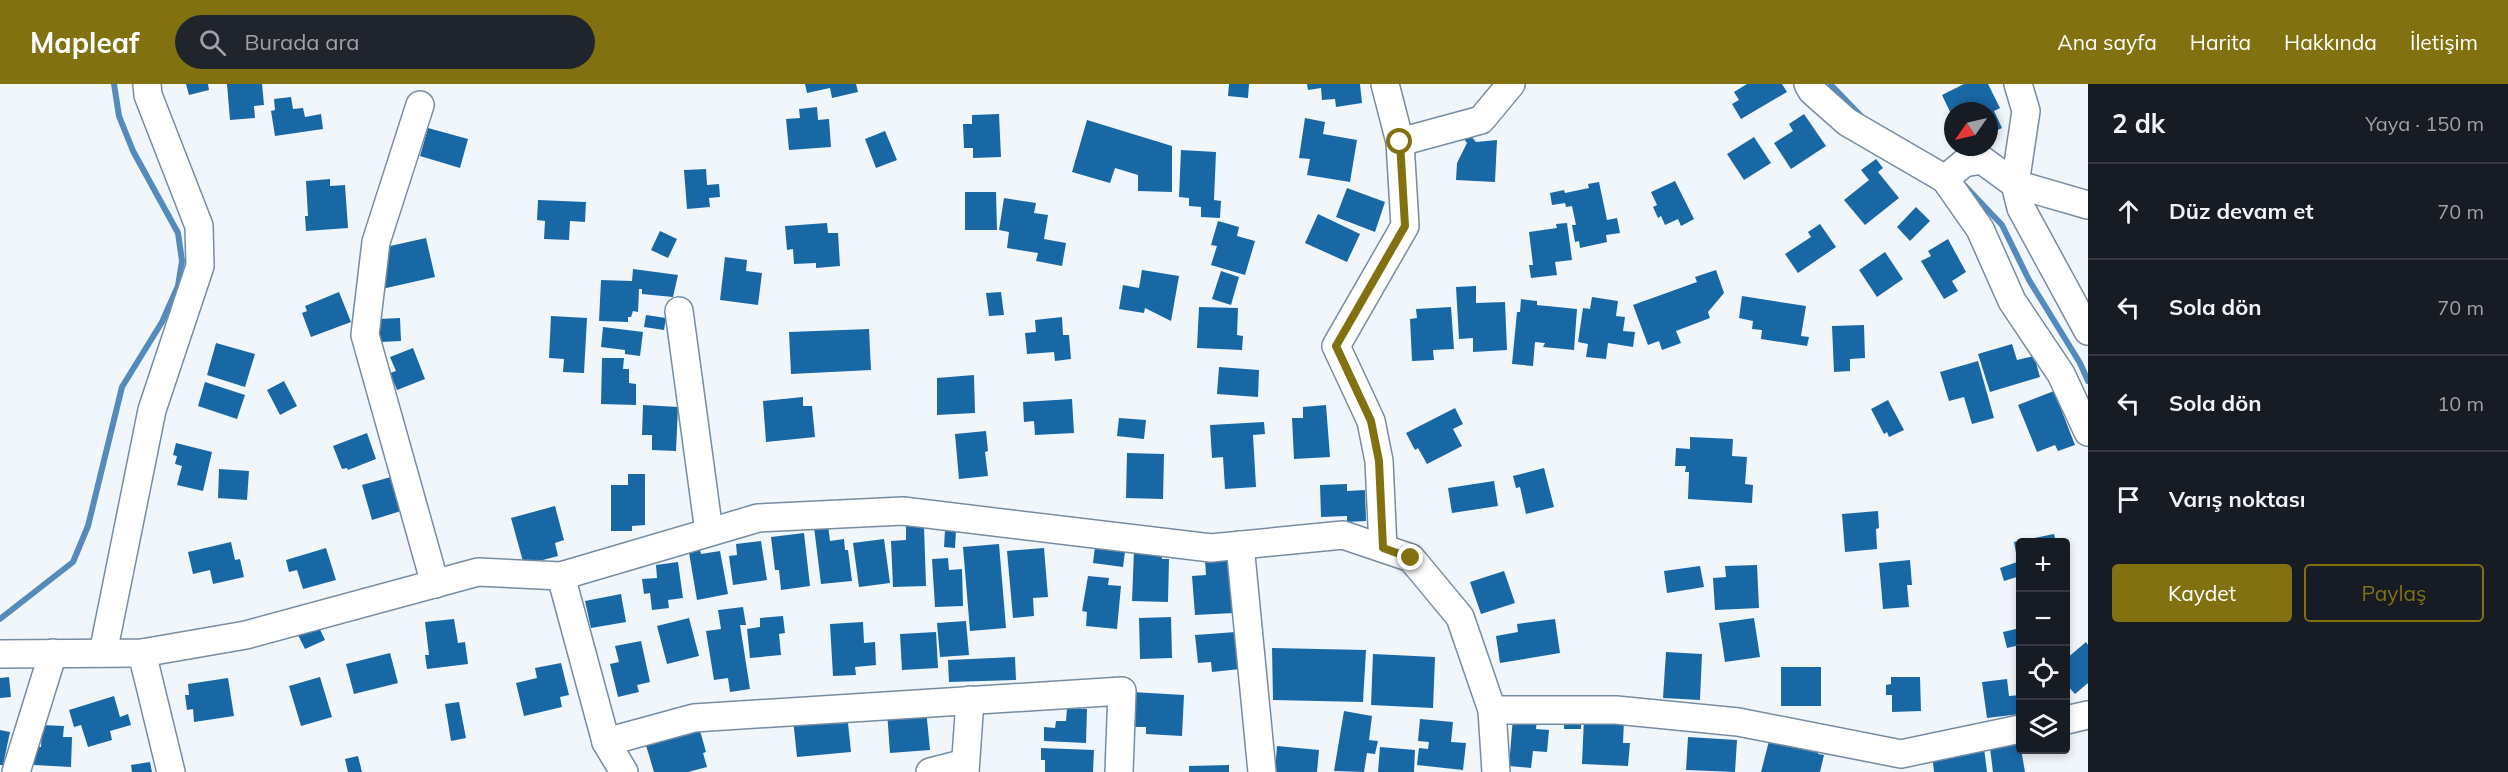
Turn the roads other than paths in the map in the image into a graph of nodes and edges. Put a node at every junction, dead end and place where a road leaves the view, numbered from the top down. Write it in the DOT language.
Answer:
graph roads {
  1 [pos="147,84"];
  2 [pos="1385,84"];
  3 [pos="1511,84"];
  4 [pos="1808,84"];
  5 [pos="2018,84"];
  6 [pos="420,105"];
  7 [pos="1400,142"];
  8 [pos="1950,175"];
  9 [pos="2015,184"];
  10 [pos="2088,205"];
  11 [pos="679,311"];
  12 [pos="2088,331"];
  13 [pos="2088,432"];
  14 [pos="709,532"];
  15 [pos="1240,545"];
  16 [pos="1383,548"];
  17 [pos="561,576"];
  18 [pos="435,584"];
  19 [pos="103,653"];
  20 [pos="142,653"];
  21 [pos="0,654"];
  22 [pos="53,654"];
  23 [pos="969,700"];
  24 [pos="1492,710"];
  25 [pos="2088,715"];
  26 [pos="2070,719"];
  27 [pos="2016,730"];
  28 [pos="606,742"];
  29 [pos="965,768"];
  30 [pos="16,772"];
  31 [pos="171,772"];
  32 [pos="624,772"];
  33 [pos="930,772"];
  34 [pos="1119,772"];
  35 [pos="1262,772"];
  36 [pos="1497,772"];
  1 -- 19 [label="street"];
  2 -- 7 [label="street"];
  3 -- 7 [label="street"];
  4 -- 8 [label="street"];
  5 -- 9 [label="street"];
  6 -- 18 [label="street"];
  7 -- 16 [label="street"];
  8 -- 9 [label="street"];
  8 -- 13 [label="street"];
  9 -- 10 [label="street"];
  9 -- 12 [label="street"];
  11 -- 14 [label="street"];
  14 -- 15 [label="street"];
  14 -- 17 [label="street"];
  15 -- 16 [label="street"];
  15 -- 35 [label="street"];
  16 -- 24 [label="street"];
  17 -- 18 [label="street"];
  17 -- 28 [label="street"];
  18 -- 20 [label="street"];
  19 -- 20 [label="street"];
  19 -- 22 [label="street"];
  20 -- 31 [label="street"];
  21 -- 22 [label="street"];
  22 -- 30 [label="street"];
  23 -- 28 [label="street"];
  23 -- 29 [label="street"];
  23 -- 34 [label="street"];
  24 -- 27 [label="street"];
  24 -- 36 [label="street"];
  25 -- 26 [label="street"];
  28 -- 32 [label="street"];
  29 -- 33 [label="street"];
}
